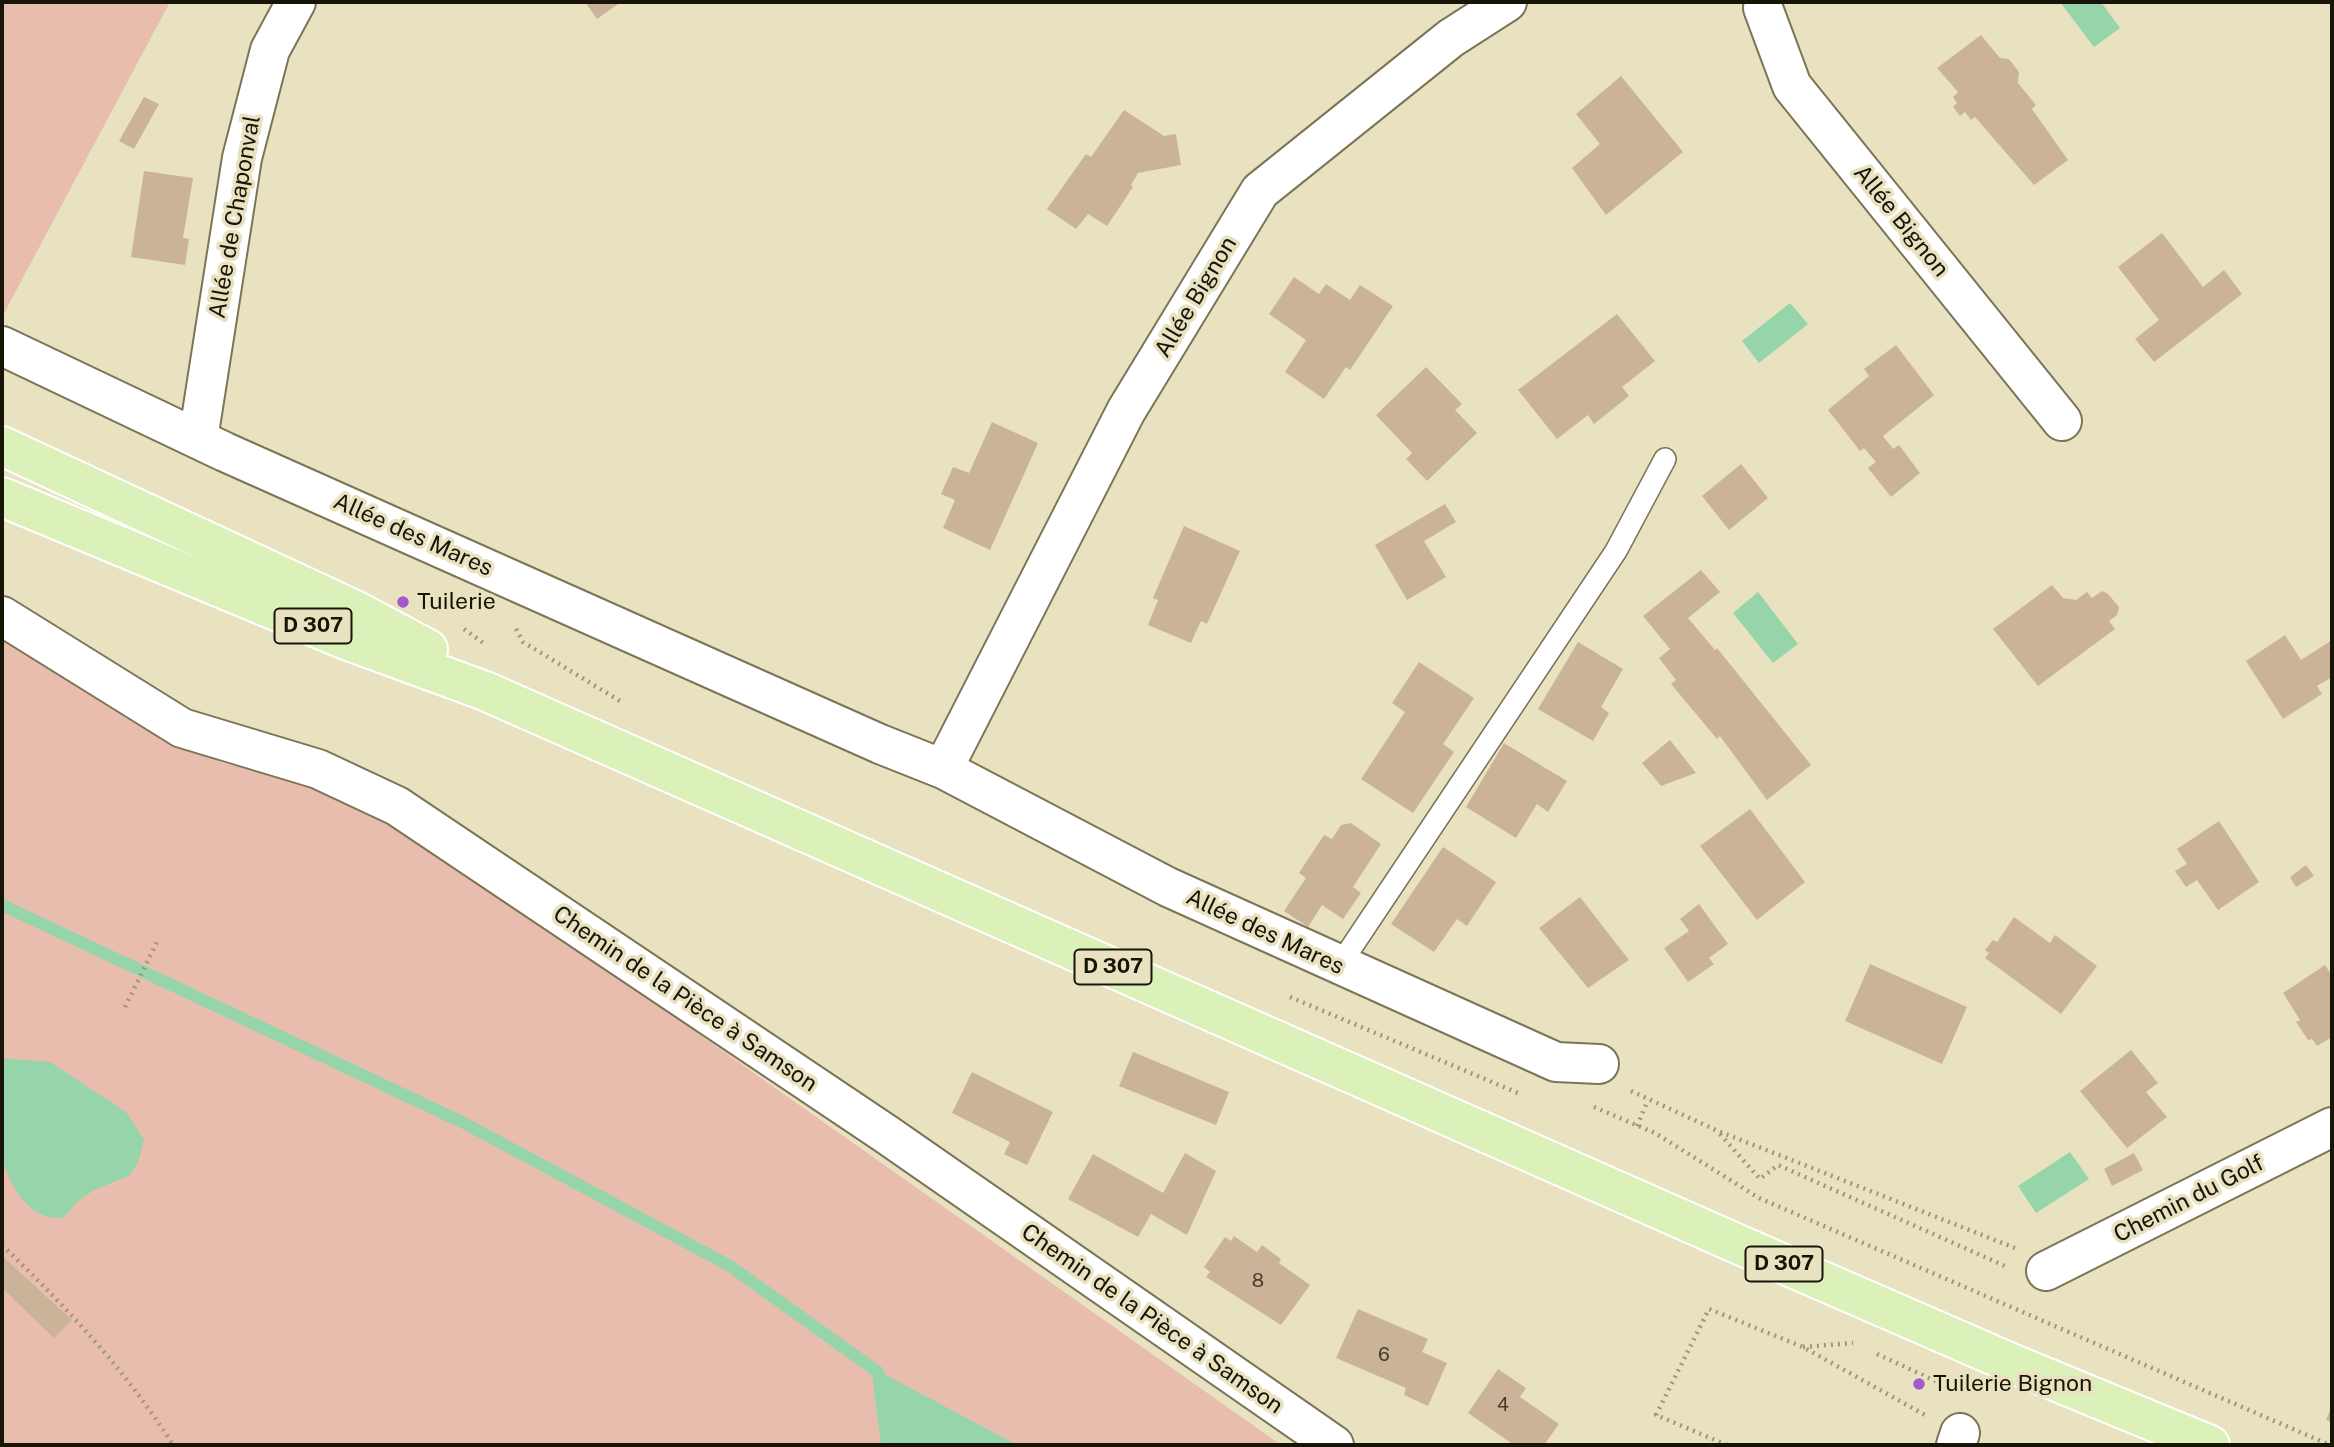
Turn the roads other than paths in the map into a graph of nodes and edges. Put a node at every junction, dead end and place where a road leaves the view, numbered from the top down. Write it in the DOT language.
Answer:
graph roads {
  1 [pos="296,2"];
  2 [pos="1507,2"];
  3 [pos="1755,4"];
  4 [pos="2,346"];
  5 [pos="2062,421"];
  6 [pos="198,439"];
  7 [pos="2,446"];
  8 [pos="1665,459"];
  9 [pos="2,498"];
  10 [pos="2,616"];
  11 [pos="625,752"];
  12 [pos="943,769"];
  13 [pos="1339,966"];
  14 [pos="1599,1064"];
  15 [pos="2332,1127"];
  16 [pos="2046,1271"];
  17 [pos="2127,1412"];
  18 [pos="1334,1445"];
  19 [pos="2199,1445"];
  20 [pos="2210,1445"];
  1 -- 6 [label="street, Allée de Chaponval"];
  2 -- 12 [label="street, Allée Bignon"];
  3 -- 5 [label="street, Allée Bignon"];
  4 -- 6 [label="street, Allée des Mares"];
  6 -- 12 [label="street, Allée des Mares"];
  7 -- 11 [label="main road, D 307"];
  8 -- 13 [label="lane"];
  9 -- 11 [label="main road, D 307"];
  10 -- 18 [label="street, Chemin de la Pièce à Samson"];
  11 -- 17 [label="main road, D 307"];
  12 -- 13 [label="street, Allée des Mares"];
  13 -- 14 [label="street, Allée des Mares"];
  15 -- 16 [label="street, Chemin du Golf"];
  17 -- 19 [label="main road, D 307"];
  17 -- 20 [label="main road, D 307"];
}
